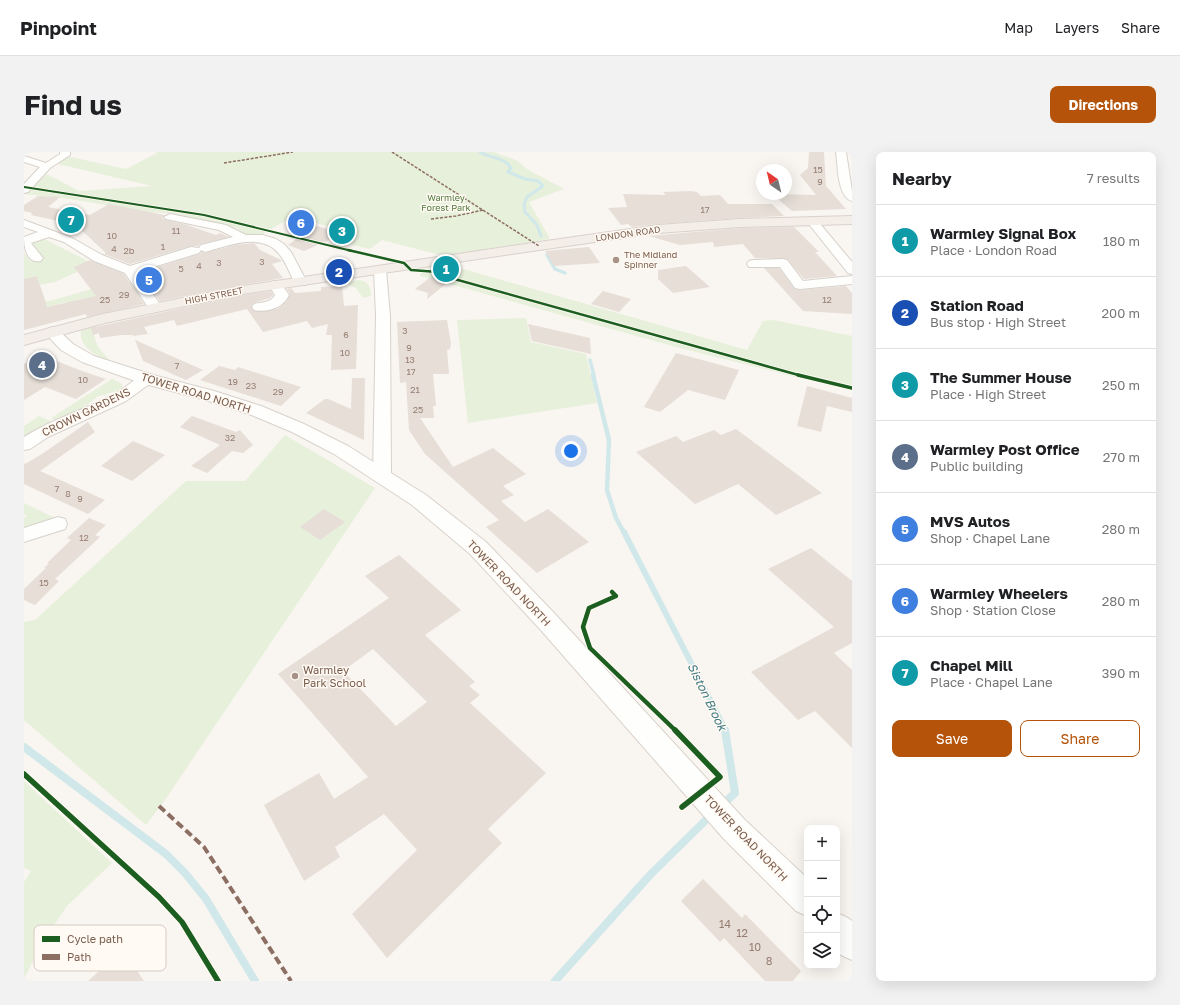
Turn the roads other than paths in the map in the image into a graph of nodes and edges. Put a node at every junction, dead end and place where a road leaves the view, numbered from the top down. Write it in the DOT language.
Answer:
graph roads {
  1 [pos="842,152"];
  2 [pos="65,154"];
  3 [pos="24,159"];
  4 [pos="49,165"];
  5 [pos="24,190"];
  6 [pos="852,198"];
  7 [pos="170,217"];
  8 [pos="852,220"];
  9 [pos="812,221"];
  10 [pos="24,223"];
  11 [pos="48,233"];
  12 [pos="242,238"];
  13 [pos="24,242"];
  14 [pos="37,258"];
  15 [pos="753,264"];
  16 [pos="407,266"];
  17 [pos="129,270"];
  18 [pos="380,270"];
  19 [pos="852,270"];
  20 [pos="852,280"];
  21 [pos="301,282"];
  22 [pos="275,285"];
  23 [pos="259,307"];
  24 [pos="155,308"];
  25 [pos="52,332"];
  26 [pos="24,340"];
  27 [pos="147,379"];
  28 [pos="24,445"];
  29 [pos="382,475"];
  30 [pos="58,524"];
  31 [pos="24,536"];
  32 [pos="804,897"];
  33 [pos="840,932"];
  34 [pos="852,944"];
  1 -- 6 [label="street"];
  2 -- 4 [label="street"];
  3 -- 4 [label="street"];
  4 -- 5 [label="street"];
  7 -- 12 [label="street"];
  8 -- 9 [label="main road, LONDON ROAD"];
  9 -- 16 [label="main road, LONDON ROAD"];
  9 -- 19 [label="street"];
  10 -- 11 [label="street"];
  11 -- 13 [label="street"];
  11 -- 17 [label="street"];
  12 -- 17 [label="street"];
  12 -- 21 [label="street"];
  13 -- 14 [label="street"];
  15 -- 20 [label="street"];
  16 -- 18 [label="main road, HIGH STREET"];
  17 -- 24 [label="street"];
  18 -- 21 [label="main road, HIGH STREET"];
  18 -- 29 [label="street"];
  21 -- 22 [label="main road, HIGH STREET"];
  22 -- 23 [label="street"];
  22 -- 24 [label="main road, HIGH STREET"];
  24 -- 25 [label="main road, HIGH STREET"];
  25 -- 26 [label="main road, HIGH STREET"];
  25 -- 27 [label="street, TOWER ROAD NORTH"];
  27 -- 28 [label="street, CROWN GARDENS"];
  27 -- 29 [label="street, TOWER ROAD NORTH"];
  29 -- 32 [label="street, TOWER ROAD NORTH"];
  30 -- 31 [label="street"];
  33 -- 34 [label="street"];
}
